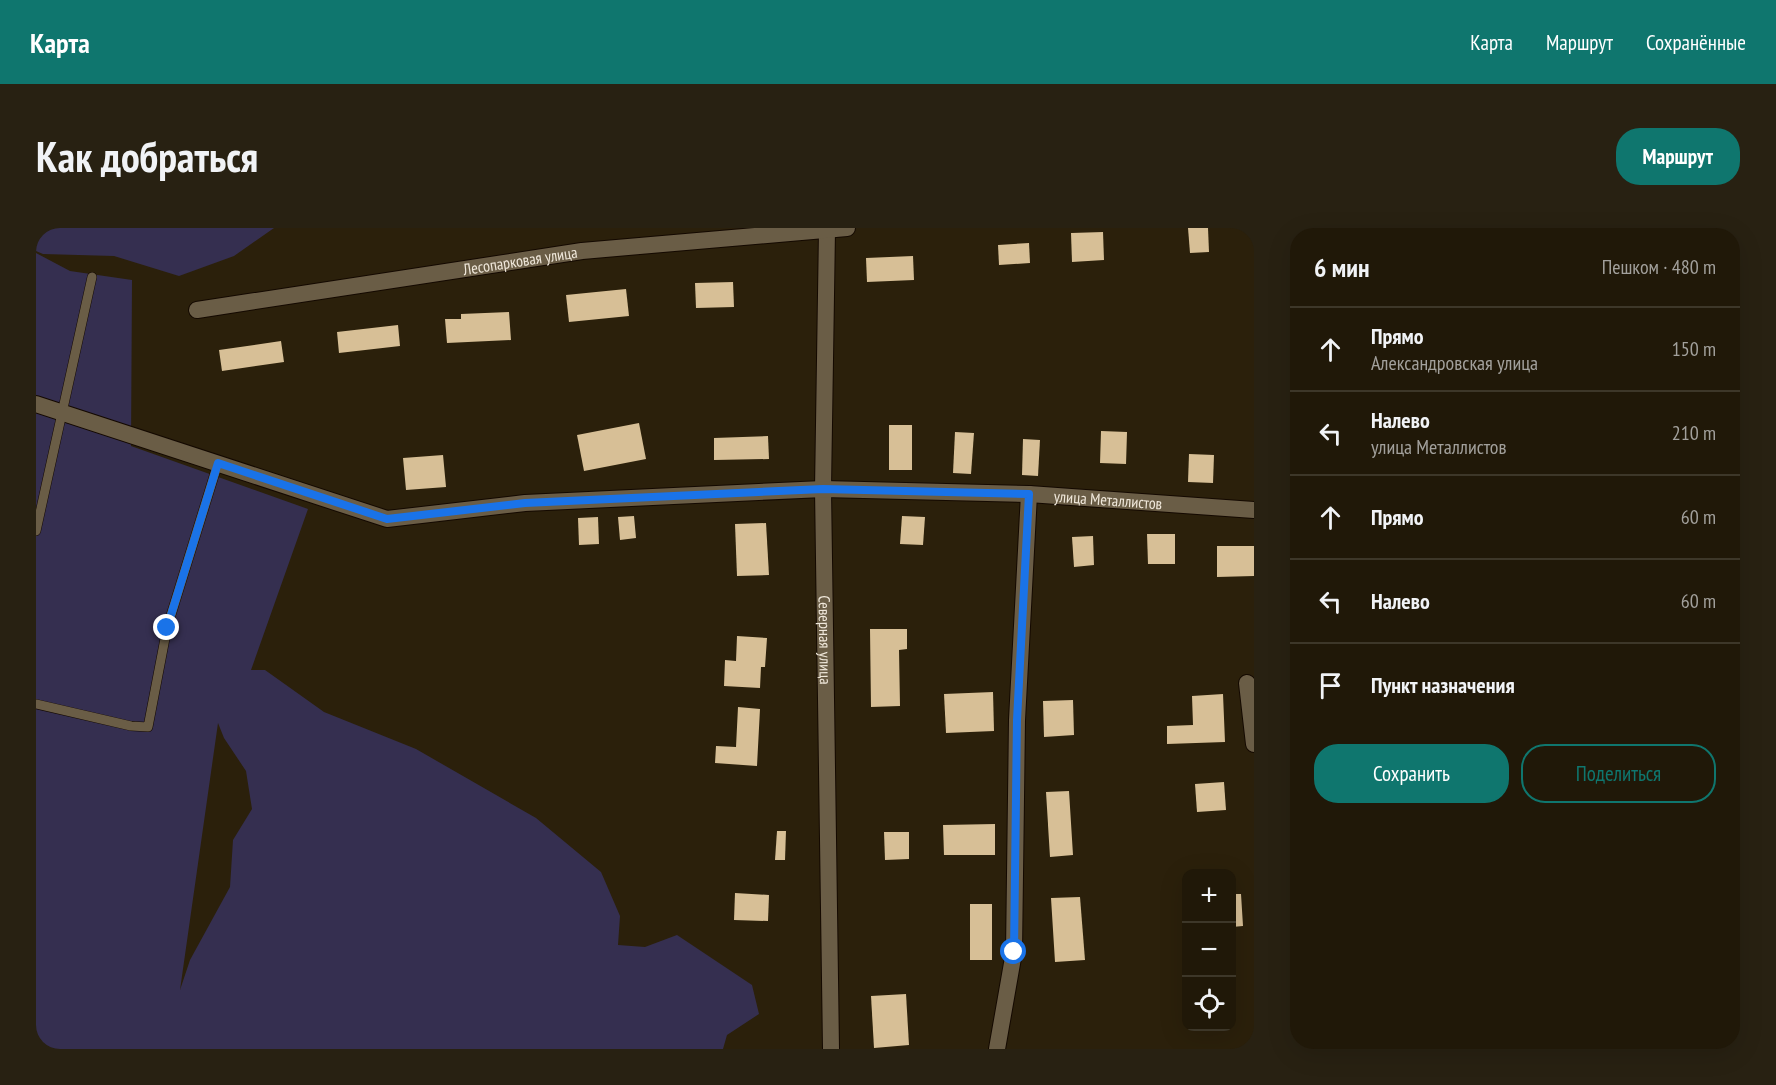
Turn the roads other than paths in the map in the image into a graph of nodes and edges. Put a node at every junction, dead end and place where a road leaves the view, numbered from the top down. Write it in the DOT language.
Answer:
graph roads {
  1 [pos="847,228"];
  2 [pos="827,230"];
  3 [pos="92,277"];
  4 [pos="196,310"];
  5 [pos="36,404"];
  6 [pos="60,412"];
  7 [pos="218,463"];
  8 [pos="823,489"];
  9 [pos="1029,494"];
  10 [pos="1254,510"];
  11 [pos="36,531"];
  12 [pos="1247,683"];
  13 [pos="36,704"];
  14 [pos="1254,744"];
  15 [pos="831,1049"];
  16 [pos="997,1049"];
  1 -- 2 [label="street, Лесопарковая улица"];
  2 -- 4 [label="street, Лесопарковая улица"];
  2 -- 8 [label="street, Северная улица"];
  3 -- 6 [label="lane"];
  5 -- 6 [label="street"];
  6 -- 7 [label="street"];
  6 -- 11 [label="lane"];
  7 -- 8 [label="street, улица Металлистов"];
  7 -- 13 [label="lane"];
  8 -- 9 [label="street, улица Металлистов"];
  8 -- 15 [label="street, Северная улица"];
  9 -- 10 [label="street, улица Металлистов"];
  9 -- 16 [label="street"];
  12 -- 14 [label="street"];
}
